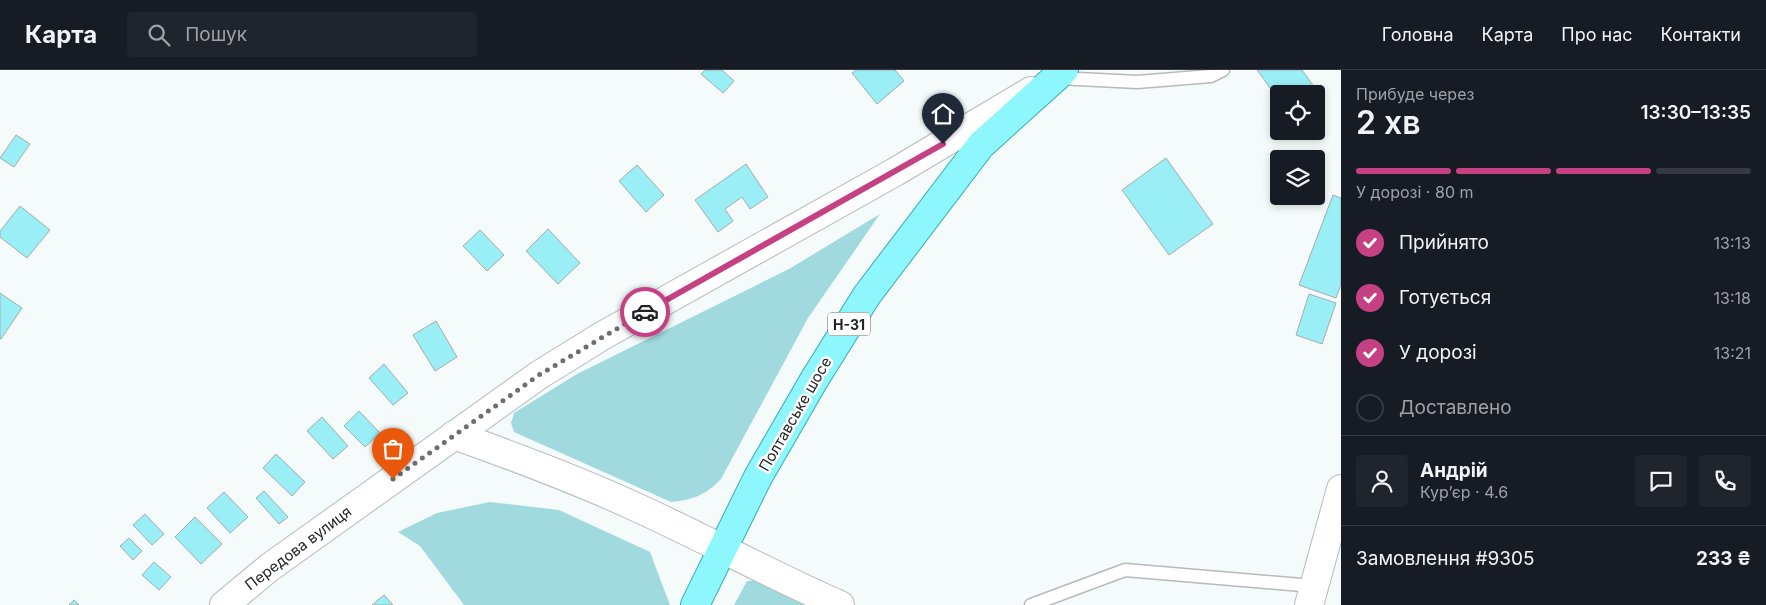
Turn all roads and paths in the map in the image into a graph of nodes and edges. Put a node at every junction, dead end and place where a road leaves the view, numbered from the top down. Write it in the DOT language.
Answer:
graph roads {
  1 [pos="1223,70"];
  2 [pos="1059,74"];
  3 [pos="454,435"];
  4 [pos="1341,489"];
  5 [pos="722,550"];
  6 [pos="1311,596"];
  7 [pos="224,605"];
  8 [pos="695,605"];
  9 [pos="840,605"];
  10 [pos="1031,605"];
  1 -- 2 [label="lane"];
  2 -- 3 [label="street, Передова вулиця"];
  2 -- 5 [label="main road, Полтавське шосе / Н-31"];
  3 -- 5 [label="street"];
  3 -- 7 [label="street, Передова вулиця"];
  4 -- 6 [label="street"];
  5 -- 8 [label="main road, Полтавське шосе / Н-31"];
  5 -- 9 [label="street"];
  6 -- 10 [label="lane"];
}
